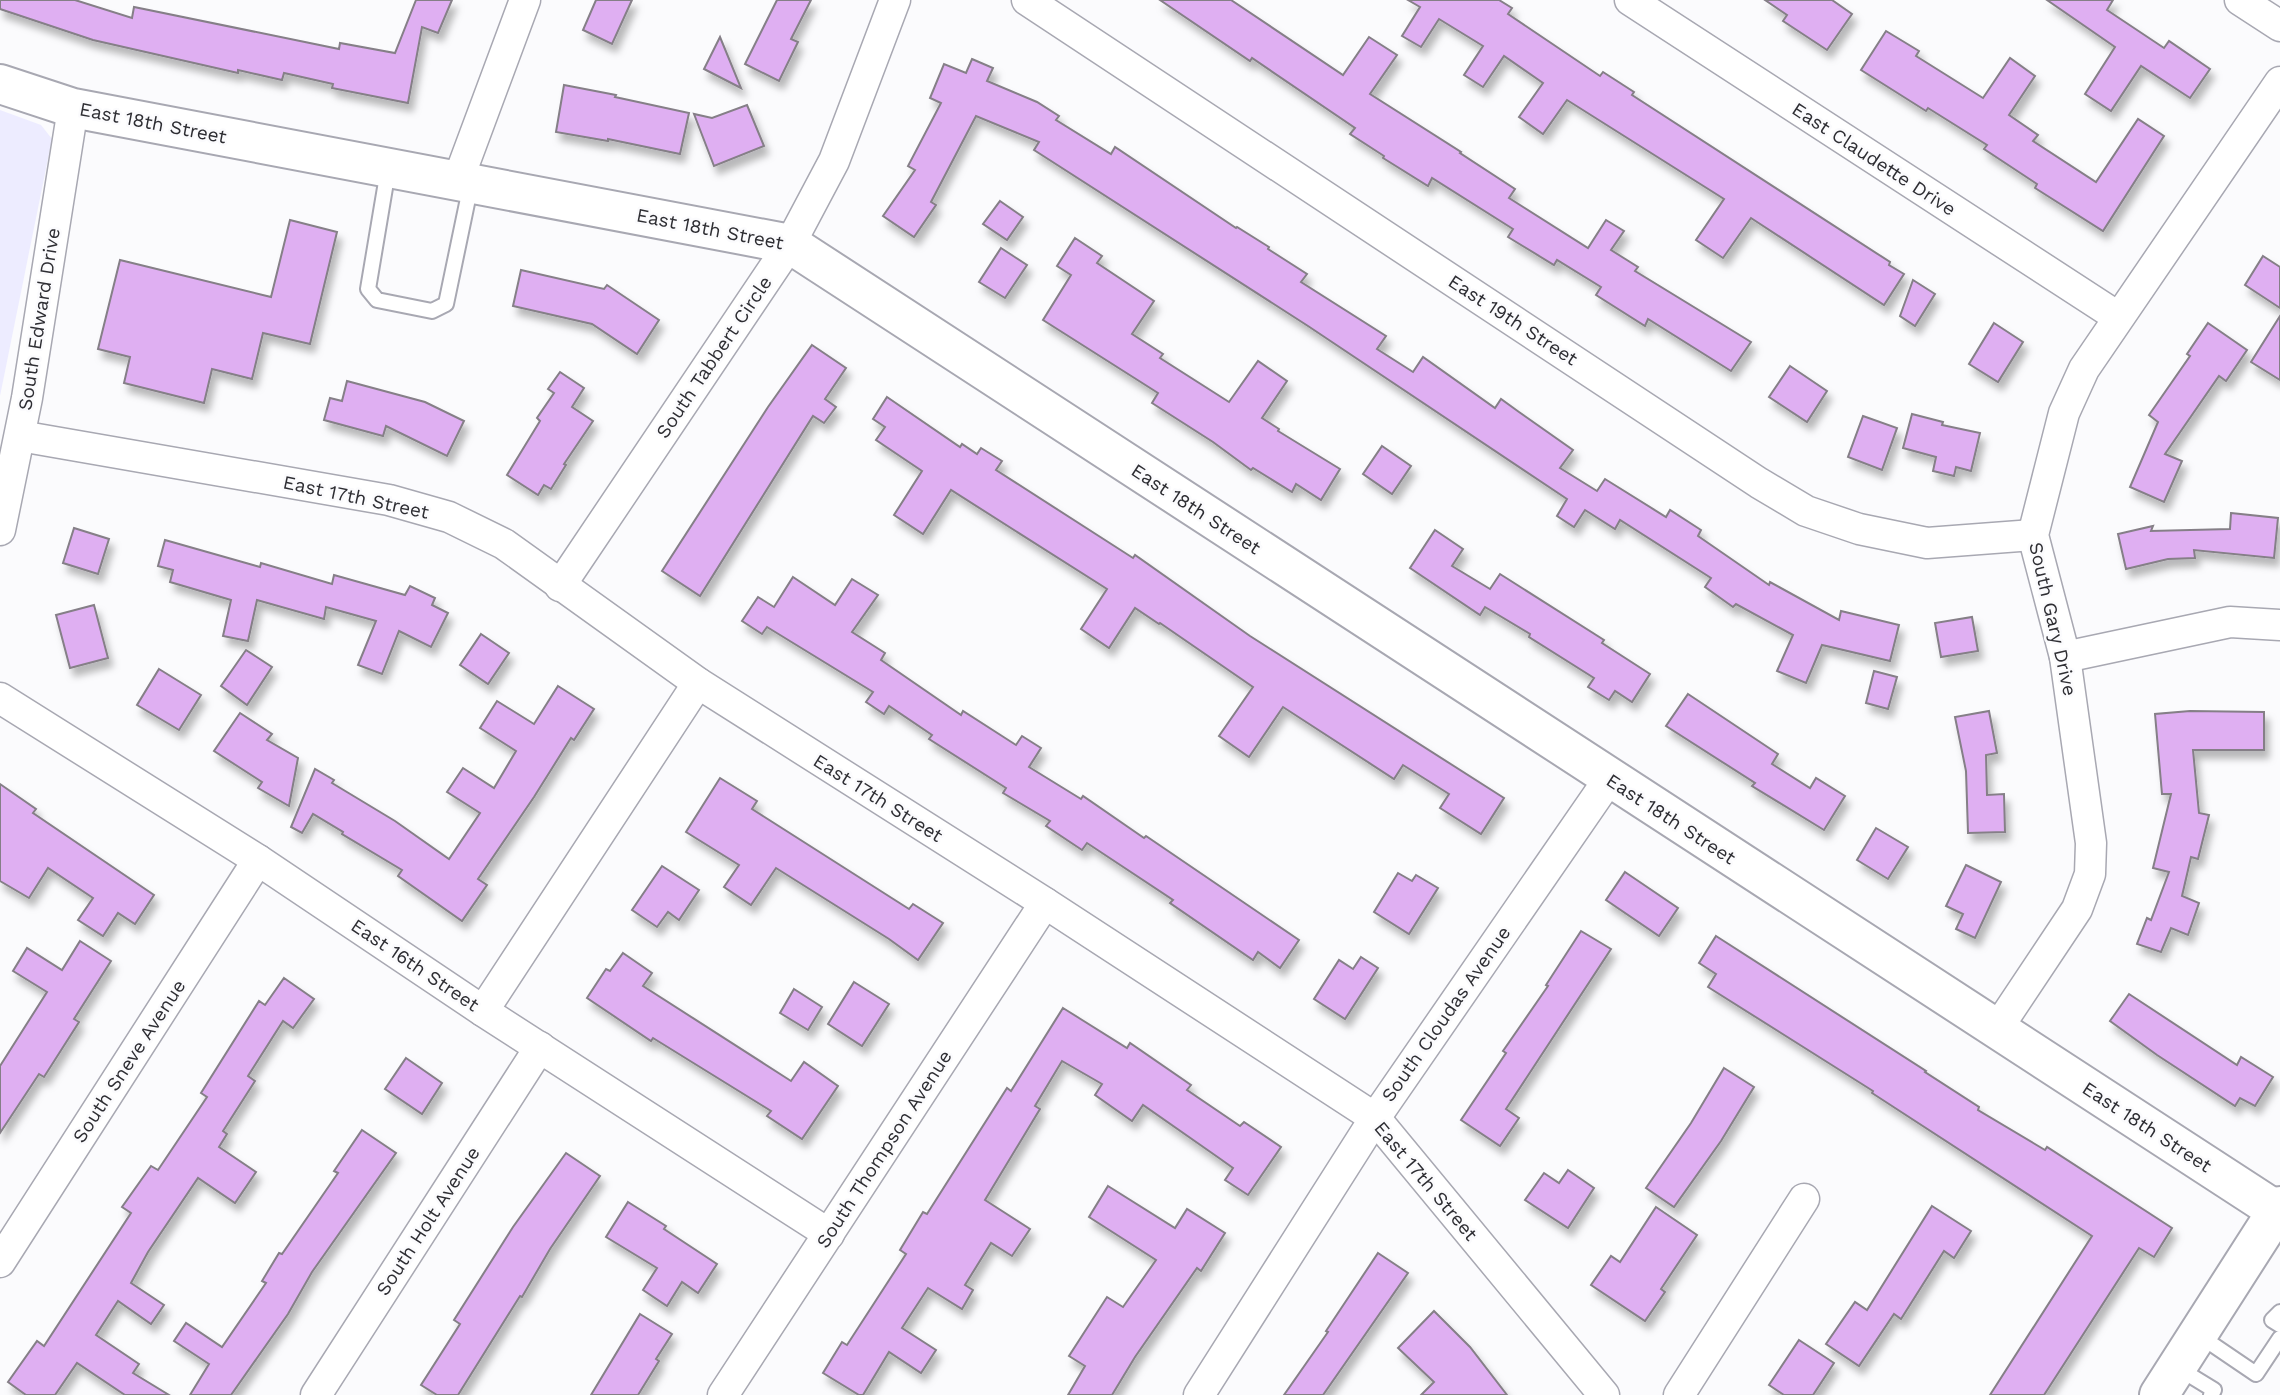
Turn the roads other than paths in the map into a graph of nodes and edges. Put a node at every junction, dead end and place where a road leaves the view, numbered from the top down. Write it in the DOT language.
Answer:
graph roads {
  1 [pos="525,0"];
  2 [pos="895,0"];
  3 [pos="1027,0"];
  4 [pos="1630,0"];
  5 [pos="2240,0"];
  6 [pos="2280,26"];
  7 [pos="2280,82"];
  8 [pos="0,84"];
  9 [pos="73,108"];
  10 [pos="389,167"];
  11 [pos="465,181"];
  12 [pos="790,244"];
  13 [pos="2118,317"];
  14 [pos="20,436"];
  15 [pos="0,530"];
  16 [pos="2033,535"];
  17 [pos="560,586"];
  18 [pos="2280,625"];
  19 [pos="2065,657"];
  20 [pos="698,683"];
  21 [pos="0,698"];
  22 [pos="1609,779"];
  23 [pos="257,860"];
  24 [pos="1045,904"];
  25 [pos="484,1011"];
  26 [pos="1997,1029"];
  27 [pos="540,1047"];
  28 [pos="1375,1118"];
  29 [pos="1804,1199"];
  30 [pos="2279,1210"];
  31 [pos="829,1234"];
  32 [pos="0,1262"];
  33 [pos="2280,1312"];
  34 [pos="2280,1325"];
  35 [pos="2197,1335"];
  36 [pos="2280,1338"];
  37 [pos="2168,1381"];
  38 [pos="316,1395"];
  39 [pos="723,1395"];
  40 [pos="1199,1395"];
  41 [pos="1604,1395"];
  42 [pos="1679,1395"];
  43 [pos="2211,1395"];
  1 -- 11 [label="street"];
  2 -- 12 [label="street, South Tabbert Circle"];
  3 -- 16 [label="street, East 19th Street"];
  4 -- 13 [label="street, East Claudette Drive"];
  5 -- 6 [label="street"];
  7 -- 13 [label="street, South Gary Drive"];
  8 -- 9 [label="street, East 18th Street"];
  9 -- 10 [label="street, East 18th Street"];
  9 -- 14 [label="street, South Edward Drive"];
  10 -- 11 [label="street, East 18th Street"];
  10 -- 11 [label="lane"];
  11 -- 12 [label="street, East 18th Street"];
  12 -- 17 [label="street, South Tabbert Circle"];
  12 -- 22 [label="street, East 18th Street"];
  13 -- 16 [label="street, South Gary Drive"];
  14 -- 15 [label="street, South Edward Drive"];
  14 -- 17 [label="street, East 17th Street"];
  16 -- 19 [label="street, South Gary Drive"];
  17 -- 20 [label="street, East 17th Street"];
  18 -- 19 [label="street"];
  19 -- 26 [label="street, South Gary Drive"];
  20 -- 24 [label="street, East 17th Street"];
  20 -- 25 [label="street"];
  21 -- 23 [label="street, East 16th Street"];
  22 -- 26 [label="street, East 18th Street"];
  22 -- 28 [label="street, South Cloudas Avenue"];
  23 -- 25 [label="street, East 16th Street"];
  23 -- 32 [label="street, South Sneve Avenue"];
  24 -- 28 [label="street, East 17th Street"];
  24 -- 31 [label="street, South Thompson Avenue"];
  25 -- 27 [label="street, East 16th Street"];
  26 -- 30 [label="street, East 18th Street"];
  27 -- 31 [label="street, East 16th Street"];
  27 -- 38 [label="street, South Holt Avenue"];
  28 -- 40 [label="street, South Cloudas Avenue"];
  28 -- 41 [label="street, East 17th Street"];
  29 -- 42 [label="street"];
  30 -- 35 [label="street"];
  31 -- 39 [label="street, South Thompson Avenue"];
  33 -- 34 [label="lane"];
  35 -- 36 [label="lane"];
  35 -- 37 [label="street"];
  37 -- 43 [label="lane"];
}
